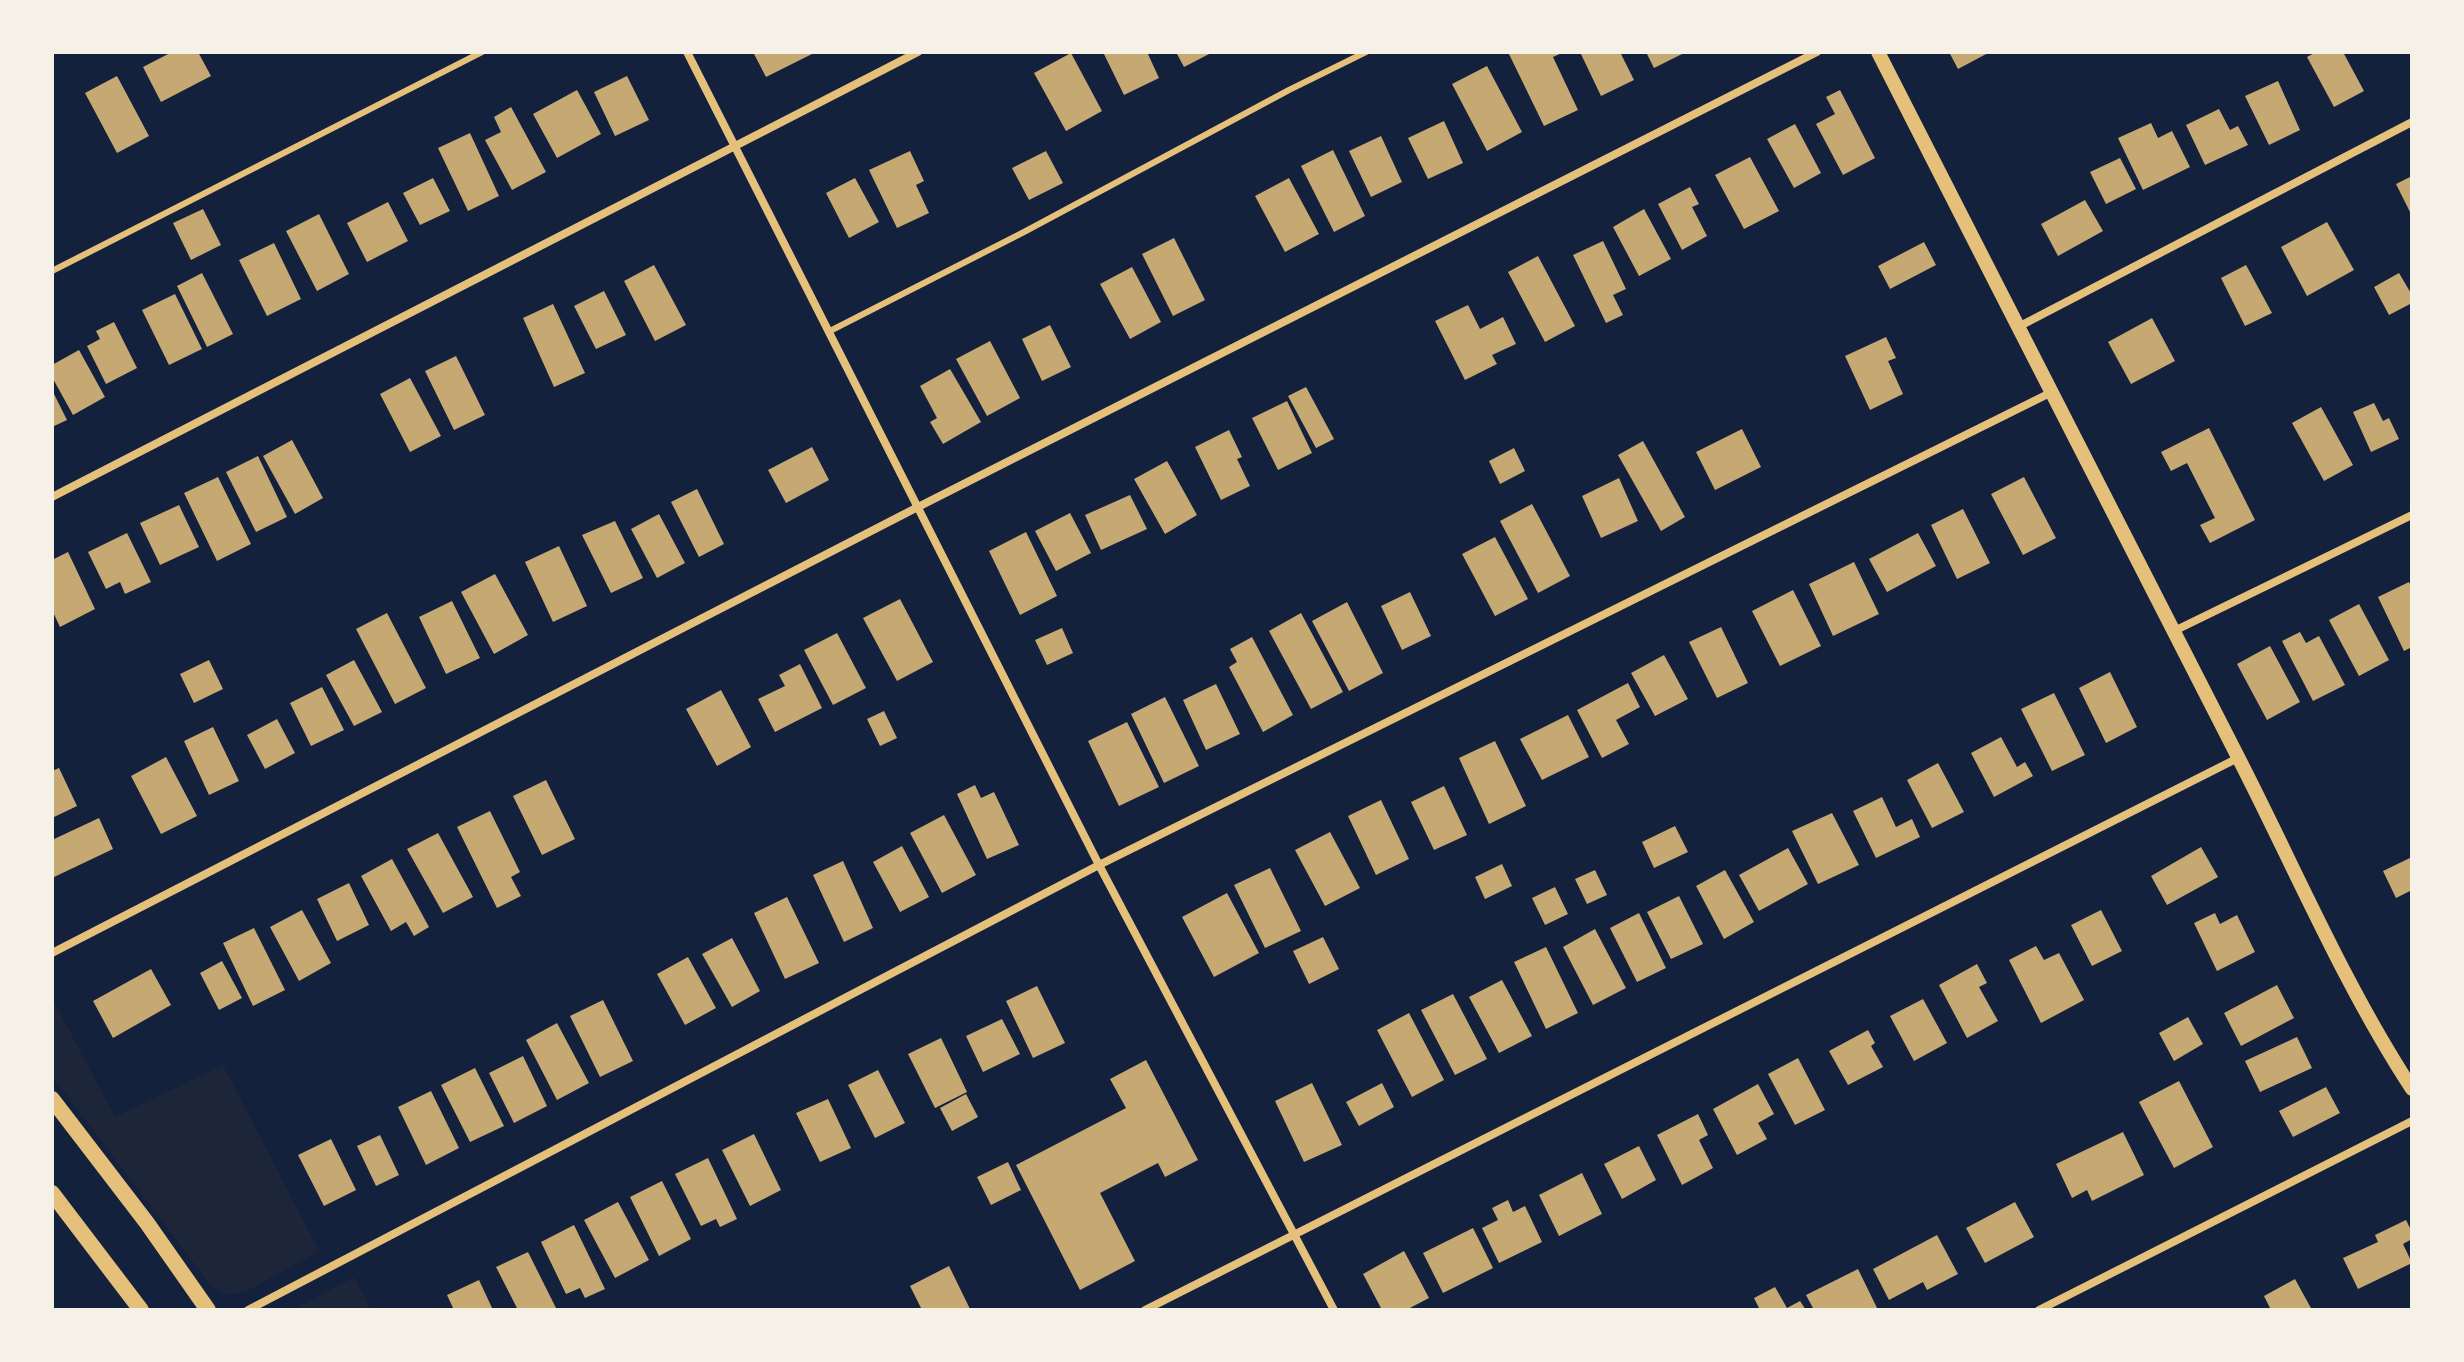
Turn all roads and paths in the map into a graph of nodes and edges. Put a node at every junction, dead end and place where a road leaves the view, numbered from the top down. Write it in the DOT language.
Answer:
graph roads {
  1 [pos="482,52"];
  2 [pos="687,52"];
  3 [pos="918,52"];
  4 [pos="1366,52"];
  5 [pos="1817,52"];
  6 [pos="1878,52"];
  7 [pos="2412,122"];
  8 [pos="734,145"];
  9 [pos="52,271"];
  10 [pos="2018,327"];
  11 [pos="828,332"];
  12 [pos="2050,393"];
  13 [pos="52,497"];
  14 [pos="916,508"];
  15 [pos="2412,515"];
  16 [pos="2172,632"];
  17 [pos="2238,758"];
  18 [pos="1099,865"];
  19 [pos="52,953"];
  20 [pos="2412,1089"];
  21 [pos="52,1099"];
  22 [pos="2412,1121"];
  23 [pos="52,1193"];
  24 [pos="1295,1233"];
  25 [pos="2050,1308"];
  26 [pos="141,1310"];
  27 [pos="208,1310"];
  28 [pos="248,1310"];
  29 [pos="1145,1310"];
  30 [pos="1334,1310"];
  31 [pos="2039,1310"];
  1 -- 9 [label="lane"];
  2 -- 8 [label="street"];
  3 -- 8 [label="street"];
  4 -- 11 [label="lane"];
  5 -- 14 [label="street"];
  6 -- 10 [label="street"];
  7 -- 10 [label="street"];
  8 -- 11 [label="street"];
  8 -- 13 [label="street"];
  10 -- 12 [label="street"];
  11 -- 14 [label="street"];
  12 -- 16 [label="street"];
  12 -- 18 [label="street"];
  14 -- 18 [label="street"];
  14 -- 19 [label="street"];
  15 -- 16 [label="street"];
  16 -- 17 [label="street"];
  17 -- 20 [label="street"];
  17 -- 24 [label="street"];
  18 -- 24 [label="street"];
  18 -- 28 [label="street"];
  21 -- 27 [label="main road"];
  22 -- 25 [label="street"];
  23 -- 26 [label="main road"];
  24 -- 29 [label="street"];
  24 -- 30 [label="street"];
  25 -- 31 [label="street"];
}
